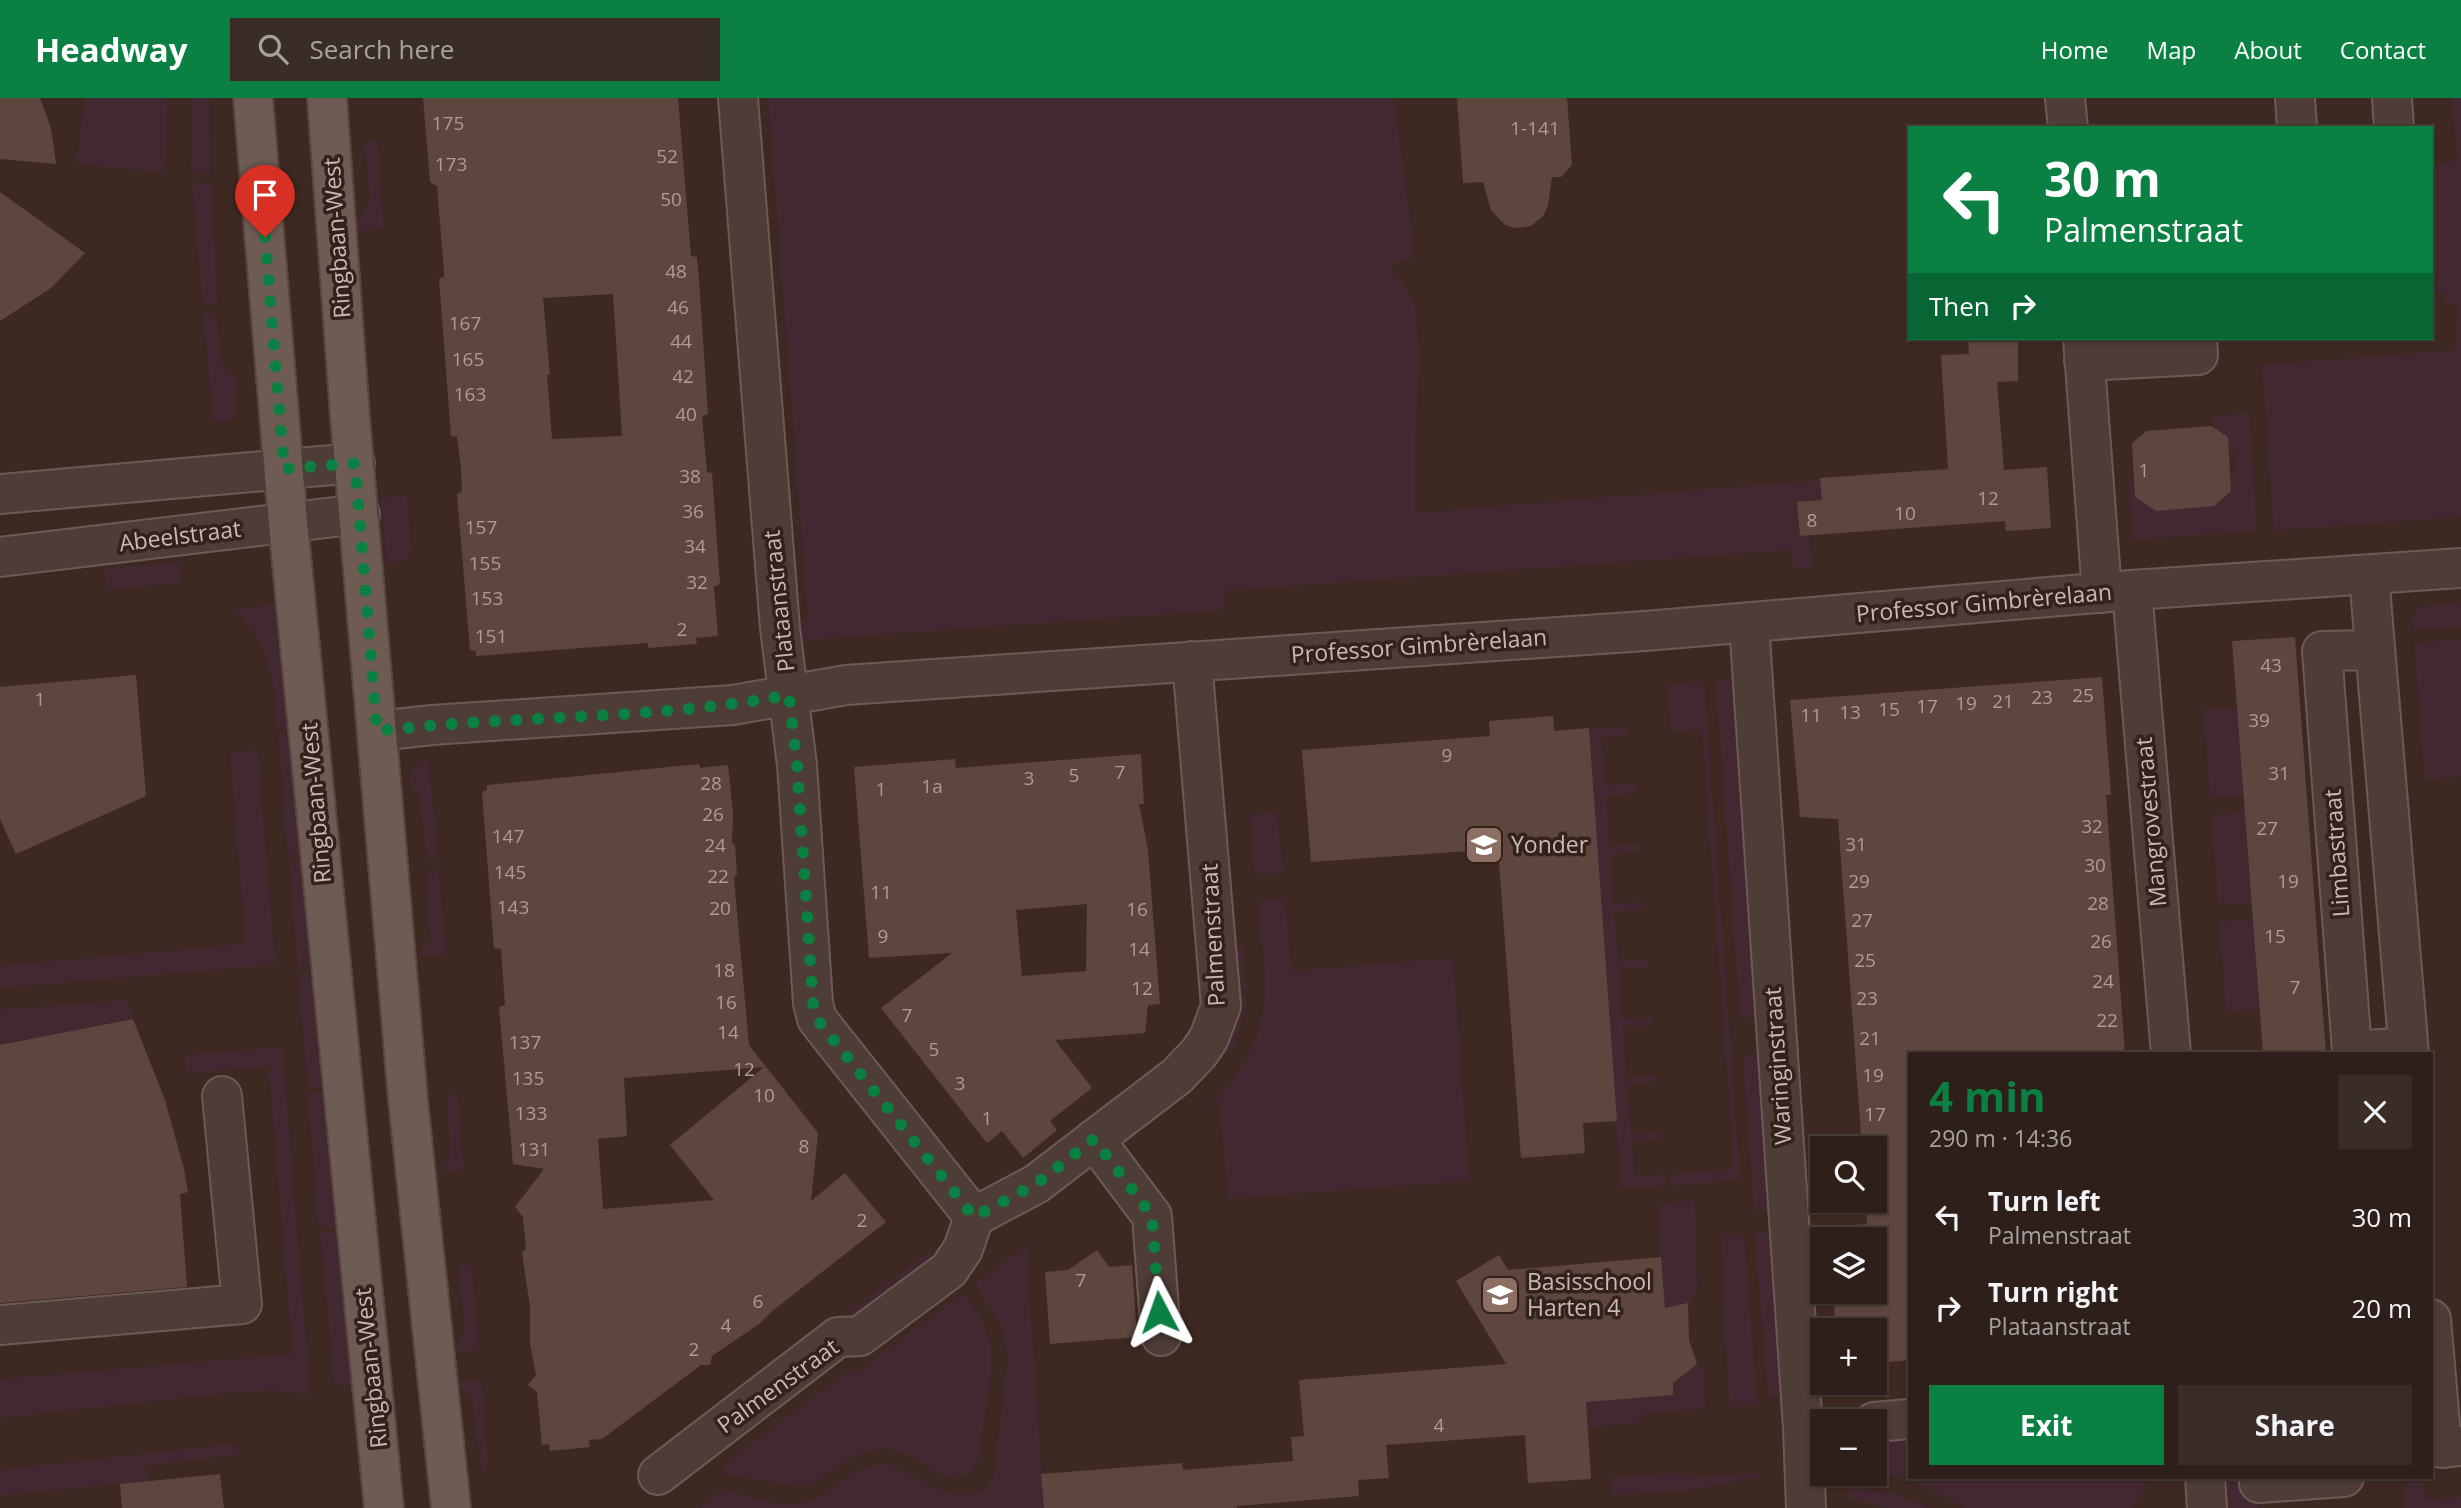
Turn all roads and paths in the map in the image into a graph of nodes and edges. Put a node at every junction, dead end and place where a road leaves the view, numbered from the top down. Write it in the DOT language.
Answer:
graph roads {
  1 [pos="253,98"];
  2 [pos="327,98"];
  3 [pos="738,98"];
  4 [pos="2065,98"];
  5 [pos="2295,98"];
  6 [pos="2392,98"];
  7 [pos="2067,126"];
  8 [pos="2297,126"];
  9 [pos="2394,126"];
  10 [pos="2197,340"];
  11 [pos="2083,349"];
  12 [pos="355,463"];
  13 [pos="284,469"];
  14 [pos="0,494"];
  15 [pos="360,514"];
  16 [pos="289,523"];
  17 [pos="0,557"];
  18 [pos="2461,568"];
  19 [pos="2369,575"];
  20 [pos="2117,591"];
  21 [pos="1749,623"];
  22 [pos="2375,650"];
  23 [pos="1192,661"];
  24 [pos="789,695"];
  25 [pos="377,731"];
  26 [pos="2408,1050"];
  27 [pos="2171,1052"];
  28 [pos="222,1096"];
  29 [pos="1094,1139"];
  30 [pos="974,1217"];
  31 [pos="0,1325"];
  32 [pos="1160,1336"];
  33 [pos="2433,1365"];
  34 [pos="1812,1409"];
  35 [pos="1908,1419"];
  36 [pos="1887,1421"];
  37 [pos="2444,1448"];
  38 [pos="1810,1462"];
  39 [pos="658,1475"];
  40 [pos="2205,1479"];
  41 [pos="2316,1479"];
  42 [pos="2259,1483"];
  43 [pos="384,1508"];
  44 [pos="451,1508"];
  45 [pos="1806,1508"];
  46 [pos="2207,1508"];
  1 -- 13 [label="main road, Ringbaan-West"];
  2 -- 12 [label="main road, Ringbaan-West"];
  3 -- 24 [label="street, Plataanstraat"];
  4 -- 7 [label="street"];
  5 -- 8 [label="street"];
  6 -- 9 [label="street"];
  10 -- 11 [label="street"];
  11 -- 20 [label="street, Mangrovestraat"];
  12 -- 13 [label="street"];
  12 -- 15 [label="main road, Ringbaan-West"];
  13 -- 14 [label="street"];
  13 -- 16 [label="main road, Ringbaan-West"];
  15 -- 16 [label="street, Abeelstraat"];
  15 -- 25 [label="main road, Ringbaan-West"];
  16 -- 17 [label="street, Abeelstraat"];
  16 -- 43 [label="main road, Ringbaan-West"];
  18 -- 19 [label="street, Professor Gimbrèrelaan"];
  19 -- 20 [label="street, Professor Gimbrèrelaan"];
  19 -- 22 [label="street, Limbastraat"];
  20 -- 21 [label="street, Professor Gimbrèrelaan"];
  20 -- 27 [label="street, Mangrovestraat"];
  21 -- 23 [label="street, Professor Gimbrèrelaan"];
  21 -- 34 [label="street, Waringinstraat"];
  22 -- 26 [label="street, Limbastraat"];
  22 -- 26 [label="street, Limbastraat"];
  23 -- 24 [label="street, Professor Gimbrèrelaan"];
  23 -- 29 [label="street, Palmenstraat"];
  24 -- 25 [label="street, Professor Gimbrèrelaan"];
  24 -- 30 [label="street, Plataanstraat"];
  25 -- 44 [label="main road, Ringbaan-West"];
  28 -- 31 [label="street"];
  29 -- 30 [label="street, Palmenstraat"];
  29 -- 32 [label="street"];
  30 -- 39 [label="street, Palmenstraat"];
  33 -- 37 [label="street"];
  35 -- 36 [label="street"];
  38 -- 45 [label="street, Waringinstraat"];
  40 -- 46 [label="street"];
  41 -- 42 [label="street"];
}
